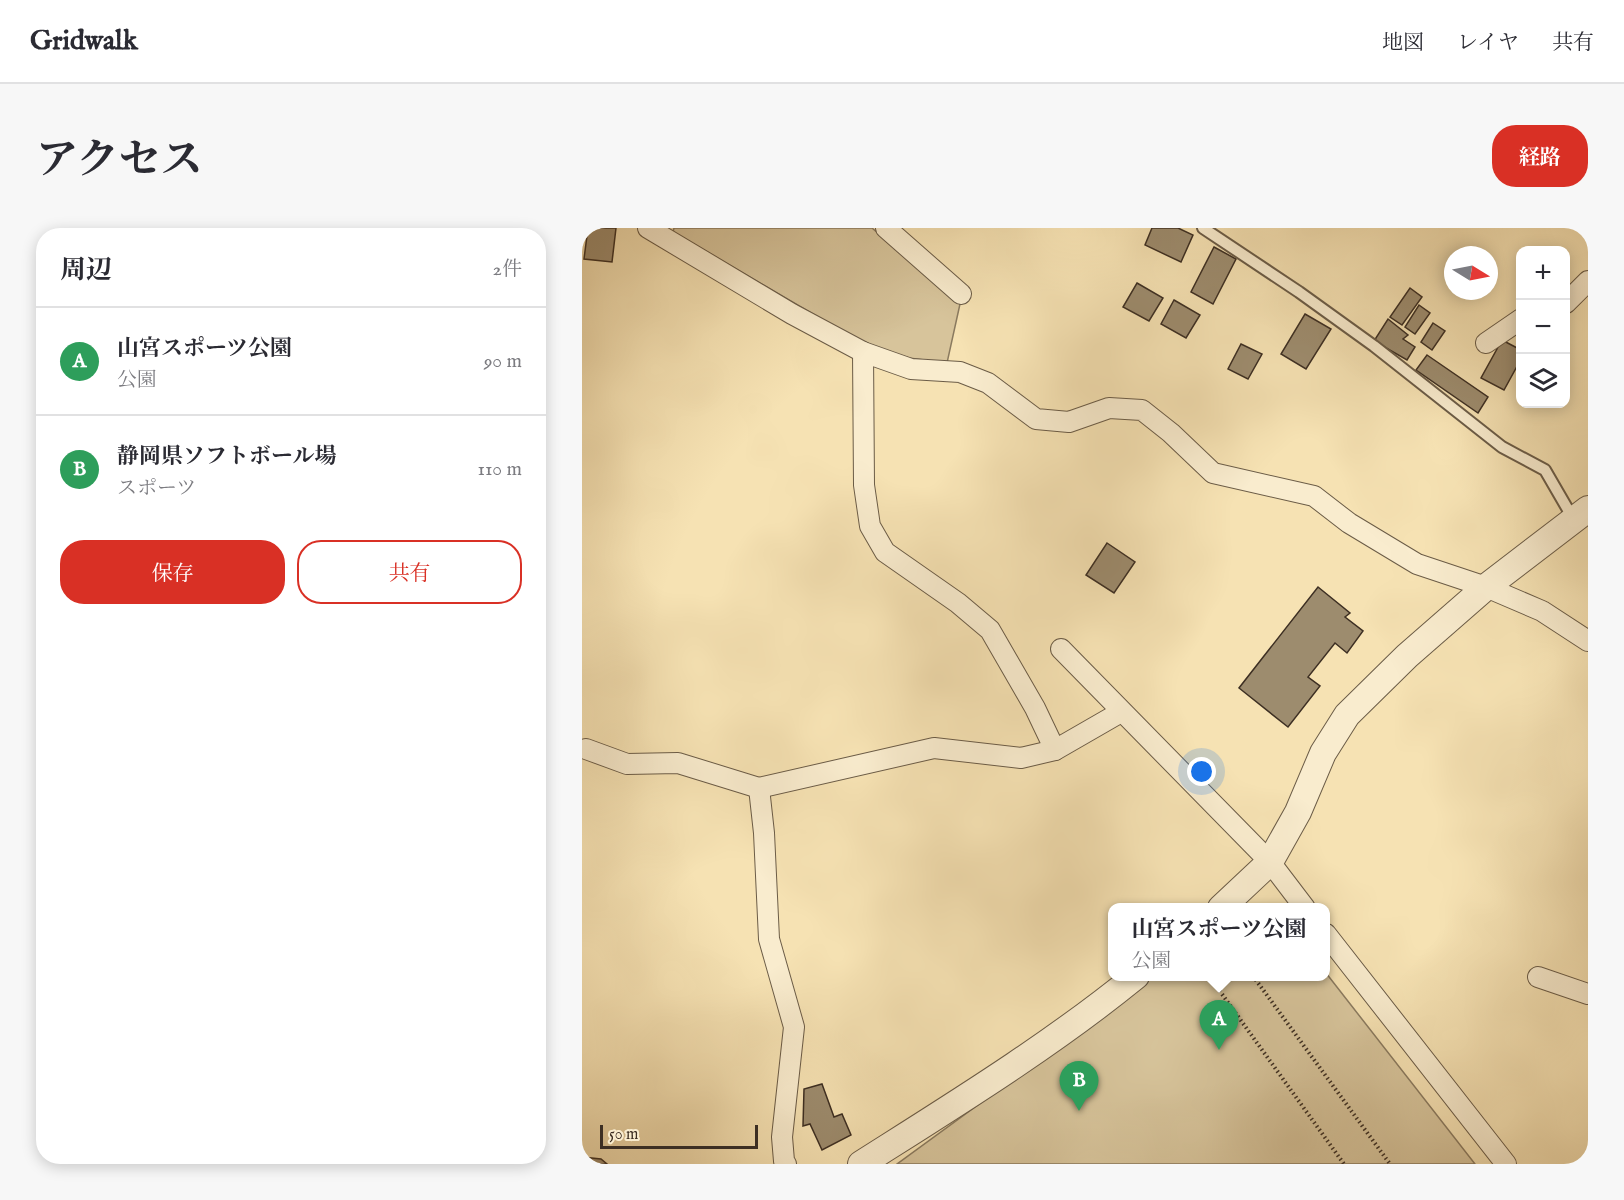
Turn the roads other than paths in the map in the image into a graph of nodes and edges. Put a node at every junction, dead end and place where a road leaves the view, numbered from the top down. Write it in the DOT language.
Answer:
graph roads {
  1 [pos="648,228"];
  2 [pos="886,228"];
  3 [pos="1203,228"];
  4 [pos="1588,281"];
  5 [pos="961,294"];
  6 [pos="1569,300"];
  7 [pos="1516,322"];
  8 [pos="1486,343"];
  9 [pos="863,352"];
  10 [pos="1581,514"];
  11 [pos="1486,587"];
  12 [pos="1588,641"];
  13 [pos="1061,649"];
  14 [pos="1121,712"];
  15 [pos="584,747"];
  16 [pos="1055,750"];
  17 [pos="759,788"];
  18 [pos="1270,862"];
  19 [pos="1226,903"];
  20 [pos="1301,903"];
  21 [pos="1330,939"];
  22 [pos="1538,977"];
  23 [pos="1129,981"];
  24 [pos="1588,994"];
  25 [pos="786,1164"];
  26 [pos="861,1164"];
  27 [pos="1506,1164"];
  1 -- 9 [label="street"];
  2 -- 5 [label="street"];
  3 -- 10 [label="lane"];
  4 -- 6 [label="street"];
  7 -- 8 [label="street"];
  9 -- 11 [label="street"];
  9 -- 16 [label="street"];
  10 -- 11 [label="street"];
  11 -- 12 [label="street"];
  11 -- 18 [label="street"];
  13 -- 14 [label="street"];
  14 -- 16 [label="street"];
  14 -- 18 [label="street"];
  15 -- 17 [label="street"];
  16 -- 17 [label="street"];
  17 -- 25 [label="street"];
  18 -- 19 [label="street"];
  18 -- 20 [label="street"];
  21 -- 27 [label="street"];
  22 -- 24 [label="street"];
  23 -- 26 [label="street"];
}
